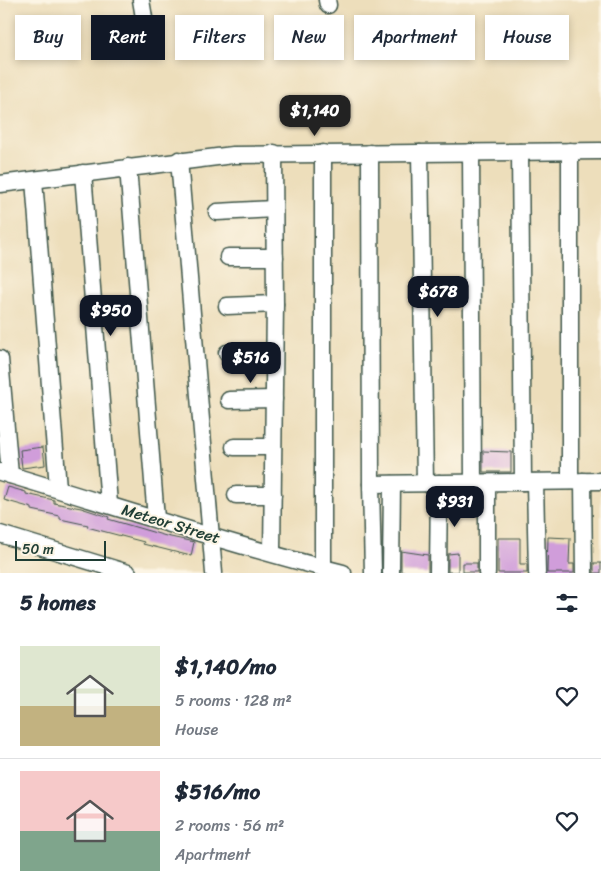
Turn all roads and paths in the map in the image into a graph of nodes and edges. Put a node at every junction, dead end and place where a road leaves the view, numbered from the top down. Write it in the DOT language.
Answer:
graph roads {
  1 [pos="141,0"];
  2 [pos="144,15"];
  3 [pos="601,151"];
  4 [pos="323,152"];
  5 [pos="471,152"];
  6 [pos="520,152"];
  7 [pos="570,152"];
  8 [pos="274,153"];
  9 [pos="370,153"];
  10 [pos="420,153"];
  11 [pos="178,160"];
  12 [pos="128,167"];
  13 [pos="83,173"];
  14 [pos="34,180"];
  15 [pos="0,184"];
  16 [pos="274,209"];
  17 [pos="216,212"];
  18 [pos="228,257"];
  19 [pos="274,257"];
  20 [pos="275,304"];
  21 [pos="227,306"];
  22 [pos="274,352"];
  23 [pos="227,353"];
  24 [pos="0,359"];
  25 [pos="274,398"];
  26 [pos="229,400"];
  27 [pos="234,447"];
  28 [pos="273,447"];
  29 [pos="5,473"];
  30 [pos="601,480"];
  31 [pos="577,481"];
  32 [pos="529,482"];
  33 [pos="432,483"];
  34 [pos="480,483"];
  35 [pos="371,484"];
  36 [pos="392,484"];
  37 [pos="58,488"];
  38 [pos="236,495"];
  39 [pos="274,495"];
  40 [pos="109,504"];
  41 [pos="156,519"];
  42 [pos="0,534"];
  43 [pos="211,536"];
  44 [pos="272,553"];
  45 [pos="323,568"];
  46 [pos="128,573"];
  47 [pos="214,573"];
  48 [pos="343,573"];
  49 [pos="373,573"];
  50 [pos="391,573"];
  51 [pos="438,573"];
  52 [pos="487,573"];
  53 [pos="537,573"];
  54 [pos="584,573"];
  1 -- 2 [label="street"];
  3 -- 7 [label="street"];
  4 -- 8 [label="street"];
  4 -- 9 [label="street"];
  4 -- 45 [label="street"];
  5 -- 6 [label="street"];
  5 -- 10 [label="street"];
  5 -- 34 [label="street"];
  6 -- 7 [label="street"];
  6 -- 32 [label="street"];
  7 -- 31 [label="street"];
  8 -- 11 [label="street"];
  8 -- 16 [label="street"];
  9 -- 10 [label="street"];
  9 -- 35 [label="street"];
  10 -- 33 [label="street"];
  11 -- 12 [label="street"];
  11 -- 43 [label="street"];
  12 -- 13 [label="street"];
  12 -- 41 [label="street"];
  13 -- 14 [label="street"];
  13 -- 40 [label="street"];
  14 -- 15 [label="street"];
  14 -- 37 [label="street"];
  16 -- 17 [label="street"];
  16 -- 19 [label="street"];
  18 -- 19 [label="street"];
  19 -- 20 [label="street"];
  20 -- 21 [label="street"];
  20 -- 22 [label="street"];
  22 -- 23 [label="street"];
  22 -- 25 [label="street"];
  24 -- 29 [label="street"];
  25 -- 26 [label="street"];
  25 -- 28 [label="street"];
  27 -- 28 [label="street"];
  28 -- 39 [label="street"];
  29 -- 37 [label="street, Meteor Street"];
  30 -- 31 [label="street"];
  31 -- 32 [label="street"];
  31 -- 54 [label="street"];
  32 -- 34 [label="street"];
  32 -- 53 [label="street"];
  33 -- 34 [label="street"];
  33 -- 36 [label="street"];
  33 -- 51 [label="street"];
  34 -- 52 [label="street"];
  35 -- 36 [label="street"];
  35 -- 49 [label="street"];
  36 -- 50 [label="street"];
  37 -- 40 [label="street, Meteor Street"];
  38 -- 39 [label="street"];
  39 -- 44 [label="street"];
  40 -- 41 [label="street, Meteor Street"];
  41 -- 43 [label="street, Meteor Street"];
  42 -- 46 [label="street"];
  43 -- 44 [label="street, Meteor Street"];
  43 -- 47 [label="street"];
  44 -- 45 [label="street, Meteor Street"];
  45 -- 48 [label="street, Meteor Street"];
}
